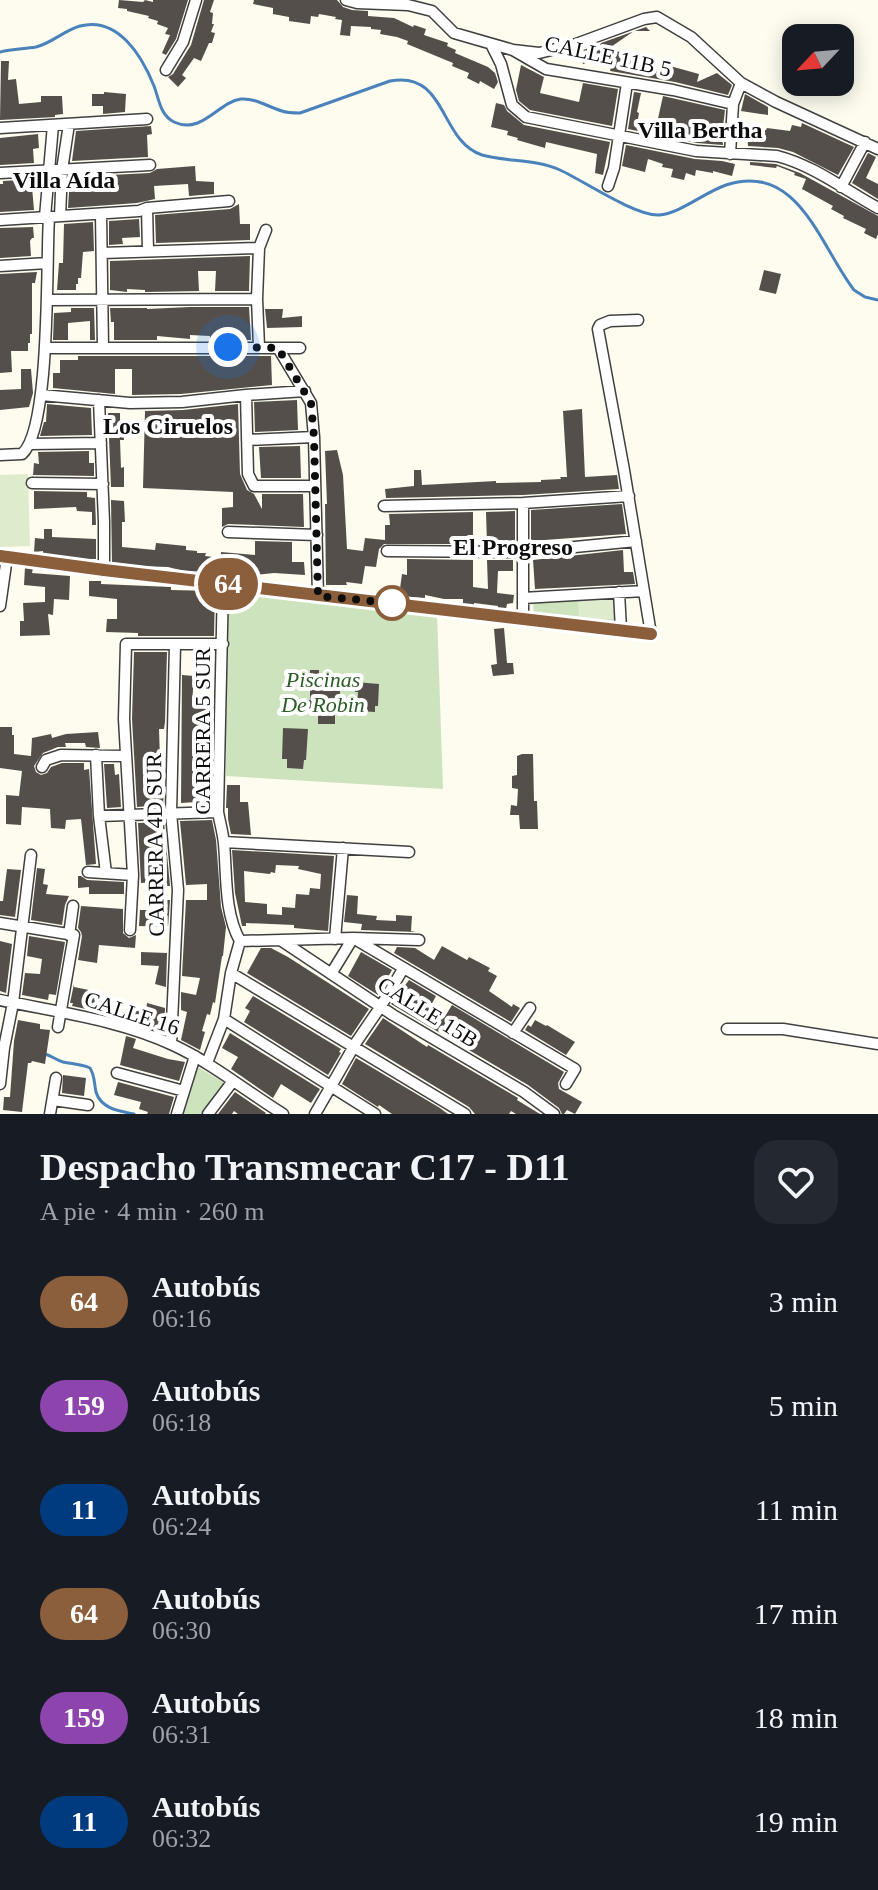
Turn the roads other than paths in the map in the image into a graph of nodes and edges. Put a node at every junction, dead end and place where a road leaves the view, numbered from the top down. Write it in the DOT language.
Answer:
graph roads {
  1 [pos="196,0"];
  2 [pos="346,0"];
  3 [pos="491,44"];
  4 [pos="513,50"];
  5 [pos="166,70"];
  6 [pos="627,83"];
  7 [pos="741,83"];
  8 [pos="733,104"];
  9 [pos="147,119"];
  10 [pos="69,124"];
  11 [pos="53,125"];
  12 [pos="0,128"];
  13 [pos="620,136"];
  14 [pos="865,142"];
  15 [pos="878,149"];
  16 [pos="730,154"];
  17 [pos="150,165"];
  18 [pos="62,170"];
  19 [pos="48,171"];
  20 [pos="0,173"];
  21 [pos="608,186"];
  22 [pos="841,187"];
  23 [pos="229,201"];
  24 [pos="147,208"];
  25 [pos="878,208"];
  26 [pos="101,214"];
  27 [pos="51,217"];
  28 [pos="0,220"];
  29 [pos="266,230"];
  30 [pos="259,248"];
  31 [pos="148,251"];
  32 [pos="102,253"];
  33 [pos="47,263"];
  34 [pos="0,266"];
  35 [pos="102,299"];
  36 [pos="257,299"];
  37 [pos="47,300"];
  38 [pos="638,320"];
  39 [pos="259,347"];
  40 [pos="45,348"];
  41 [pos="103,348"];
  42 [pos="278,348"];
  43 [pos="300,348"];
  44 [pos="305,391"];
  45 [pos="41,395"];
  46 [pos="246,395"];
  47 [pos="99,400"];
  48 [pos="314,437"];
  49 [pos="247,440"];
  50 [pos="101,443"];
  51 [pos="30,444"];
  52 [pos="0,455"];
  53 [pos="32,483"];
  54 [pos="103,484"];
  55 [pos="315,486"];
  56 [pos="629,496"];
  57 [pos="523,503"];
  58 [pos="384,506"];
  59 [pos="228,532"];
  60 [pos="317,535"];
  61 [pos="636,541"];
  62 [pos="387,551"];
  63 [pos="524,552"];
  64 [pos="4,556"];
  65 [pos="104,570"];
  66 [pos="223,583"];
  67 [pos="644,591"];
  68 [pos="619,592"];
  69 [pos="318,596"];
  70 [pos="523,598"];
  71 [pos="0,606"];
  72 [pos="523,618"];
  73 [pos="621,630"];
  74 [pos="223,644"];
  75 [pos="175,645"];
  76 [pos="96,755"];
  77 [pos="126,756"];
  78 [pos="44,763"];
  79 [pos="218,812"];
  80 [pos="171,813"];
  81 [pos="129,814"];
  82 [pos="99,816"];
  83 [pos="224,842"];
  84 [pos="343,848"];
  85 [pos="409,852"];
  86 [pos="31,855"];
  87 [pos="88,872"];
  88 [pos="106,873"];
  89 [pos="133,875"];
  90 [pos="73,906"];
  91 [pos="0,923"];
  92 [pos="22,928"];
  93 [pos="130,930"];
  94 [pos="71,935"];
  95 [pos="353,938"];
  96 [pos="335,939"];
  97 [pos="419,940"];
  98 [pos="240,941"];
  99 [pos="282,941"];
  100 [pos="403,969"];
  101 [pos="231,973"];
  102 [pos="331,974"];
  103 [pos="0,1000"];
  104 [pos="13,1003"];
  105 [pos="381,1006"];
  106 [pos="530,1008"];
  107 [pos="61,1011"];
  108 [pos="224,1019"];
  109 [pos="58,1027"];
  110 [pos="727,1029"];
  111 [pos="513,1033"];
  112 [pos="171,1044"];
  113 [pos="878,1044"];
  114 [pos="353,1047"];
  115 [pos="195,1056"];
  116 [pos="207,1063"];
  117 [pos="117,1073"];
  118 [pos="56,1078"];
  119 [pos="233,1081"];
  120 [pos="0,1084"];
  121 [pos="566,1084"];
  122 [pos="331,1087"];
  123 [pos="184,1091"];
  124 [pos="53,1100"];
  125 [pos="88,1105"];
  126 [pos="275,1112"];
  127 [pos="50,1114"];
  128 [pos="177,1114"];
  129 [pos="208,1114"];
  130 [pos="315,1114"];
  131 [pos="375,1114"];
  132 [pos="465,1114"];
  133 [pos="554,1114"];
  1 -- 5 [label="street"];
  2 -- 3 [label="street, CALLE 11B 5"];
  3 -- 4 [label="street, CALLE 11B 5"];
  3 -- 13 [label="street"];
  4 -- 6 [label="street, CALLE 11B 5"];
  4 -- 7 [label="street"];
  6 -- 8 [label="street, CALLE 11B 5"];
  6 -- 13 [label="street"];
  7 -- 8 [label="street"];
  7 -- 14 [label="street"];
  8 -- 16 [label="street"];
  9 -- 10 [label="street"];
  10 -- 11 [label="street"];
  10 -- 18 [label="street"];
  11 -- 12 [label="street"];
  11 -- 19 [label="street"];
  13 -- 16 [label="street"];
  13 -- 21 [label="street"];
  14 -- 15 [label="street"];
  14 -- 22 [label="street"];
  16 -- 22 [label="street"];
  17 -- 18 [label="street"];
  18 -- 19 [label="street"];
  18 -- 27 [label="street"];
  19 -- 20 [label="street"];
  19 -- 27 [label="street"];
  22 -- 25 [label="street"];
  23 -- 24 [label="street"];
  24 -- 26 [label="street"];
  24 -- 31 [label="street"];
  26 -- 27 [label="street"];
  26 -- 32 [label="street"];
  27 -- 28 [label="street"];
  27 -- 33 [label="street"];
  29 -- 30 [label="street"];
  30 -- 31 [label="street"];
  30 -- 36 [label="street"];
  31 -- 32 [label="street"];
  32 -- 35 [label="street"];
  33 -- 34 [label="street"];
  33 -- 37 [label="street"];
  35 -- 36 [label="street"];
  35 -- 37 [label="street"];
  35 -- 41 [label="street"];
  36 -- 39 [label="street"];
  37 -- 40 [label="street"];
  38 -- 56 [label="street"];
  39 -- 41 [label="street"];
  39 -- 42 [label="street"];
  40 -- 41 [label="street"];
  40 -- 45 [label="street"];
  42 -- 43 [label="street"];
  42 -- 44 [label="street"];
  44 -- 46 [label="street"];
  44 -- 48 [label="street"];
  45 -- 47 [label="street"];
  45 -- 51 [label="street"];
  46 -- 47 [label="street"];
  46 -- 49 [label="street"];
  47 -- 50 [label="street"];
  48 -- 49 [label="street"];
  48 -- 55 [label="street"];
  49 -- 55 [label="street"];
  50 -- 51 [label="street"];
  50 -- 54 [label="street"];
  51 -- 52 [label="street"];
  53 -- 54 [label="street"];
  54 -- 65 [label="street"];
  55 -- 60 [label="street"];
  56 -- 57 [label="street"];
  56 -- 61 [label="street"];
  57 -- 58 [label="street"];
  57 -- 63 [label="street"];
  59 -- 60 [label="street"];
  60 -- 69 [label="street"];
  61 -- 63 [label="street"];
  61 -- 67 [label="street"];
  62 -- 63 [label="street"];
  63 -- 70 [label="street"];
  64 -- 65 [label="street"];
  64 -- 71 [label="street"];
  65 -- 66 [label="street"];
  66 -- 69 [label="street"];
  66 -- 74 [label="street, CARRERA 5 SUR"];
  67 -- 68 [label="street"];
  67 -- 73 [label="street"];
  68 -- 70 [label="street"];
  68 -- 73 [label="street"];
  69 -- 72 [label="street"];
  70 -- 72 [label="street"];
  72 -- 73 [label="street"];
  74 -- 75 [label="street"];
  74 -- 79 [label="street, CARRERA 5 SUR"];
  75 -- 77 [label="street"];
  75 -- 80 [label="street, CARRERA 4D SUR"];
  76 -- 77 [label="street"];
  76 -- 78 [label="street"];
  76 -- 82 [label="street"];
  77 -- 81 [label="street"];
  79 -- 80 [label="street"];
  79 -- 83 [label="street, CARRERA 5 SUR"];
  80 -- 81 [label="street"];
  80 -- 112 [label="street, CARRERA 4D SUR"];
  81 -- 82 [label="street"];
  81 -- 89 [label="street"];
  82 -- 88 [label="street"];
  83 -- 84 [label="street"];
  83 -- 98 [label="street, CARRERA 5 SUR"];
  84 -- 85 [label="street"];
  84 -- 96 [label="street"];
  86 -- 92 [label="street"];
  87 -- 88 [label="street"];
  88 -- 89 [label="street"];
  89 -- 93 [label="street"];
  90 -- 94 [label="street"];
  91 -- 92 [label="street"];
  92 -- 94 [label="street"];
  92 -- 104 [label="street"];
  94 -- 107 [label="street"];
  95 -- 96 [label="street"];
  95 -- 97 [label="street"];
  95 -- 100 [label="street"];
  95 -- 102 [label="street"];
  96 -- 99 [label="street"];
  98 -- 99 [label="street"];
  98 -- 101 [label="street"];
  99 -- 102 [label="street, CALLE 15B"];
  100 -- 105 [label="street"];
  100 -- 111 [label="street"];
  101 -- 108 [label="street"];
  101 -- 114 [label="street"];
  102 -- 105 [label="street, CALLE 15B"];
  103 -- 104 [label="street, CALLE 16"];
  104 -- 107 [label="street, CALLE 16"];
  104 -- 120 [label="street"];
  105 -- 114 [label="street"];
  105 -- 133 [label="street, CALLE 15B"];
  106 -- 111 [label="street"];
  107 -- 109 [label="street"];
  107 -- 112 [label="street, CALLE 16"];
  108 -- 116 [label="street"];
  108 -- 122 [label="street"];
  110 -- 113 [label="street"];
  111 -- 121 [label="street"];
  112 -- 115 [label="street, CALLE 16"];
  114 -- 122 [label="street"];
  114 -- 132 [label="street"];
  115 -- 116 [label="street, CALLE 16"];
  115 -- 123 [label="street"];
  116 -- 119 [label="street, CALLE 16"];
  117 -- 123 [label="street"];
  118 -- 124 [label="street"];
  119 -- 126 [label="street, CALLE 16"];
  119 -- 129 [label="street"];
  122 -- 130 [label="street"];
  122 -- 131 [label="street"];
  123 -- 128 [label="street"];
  124 -- 125 [label="street"];
  124 -- 127 [label="street"];
}
